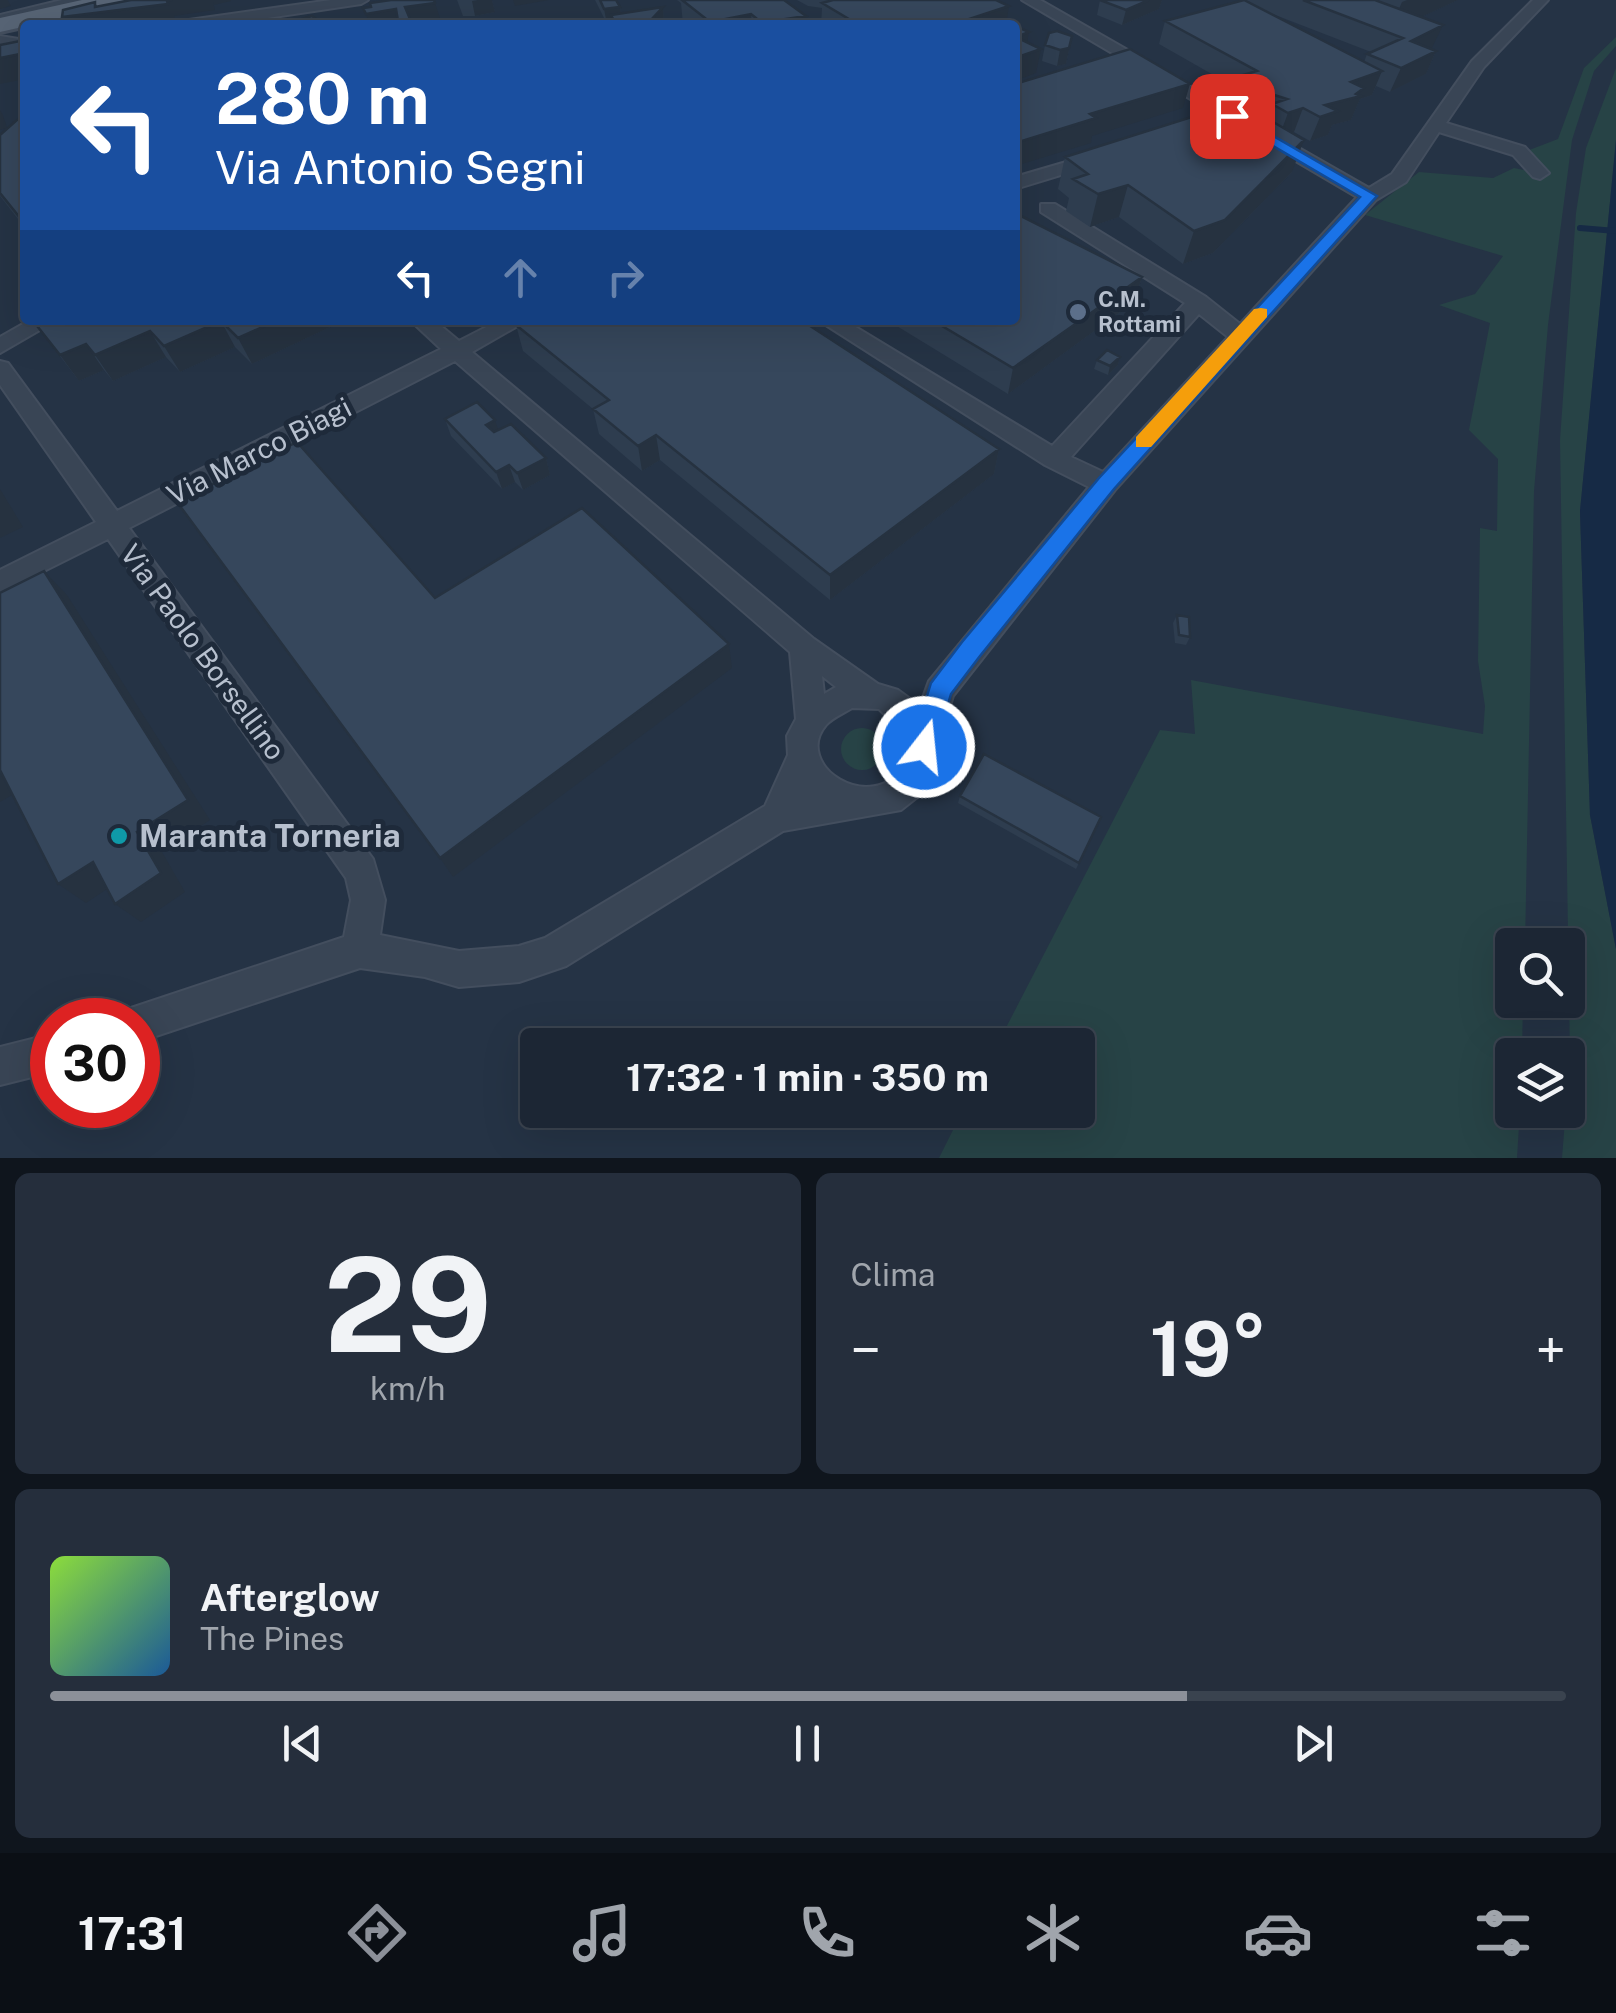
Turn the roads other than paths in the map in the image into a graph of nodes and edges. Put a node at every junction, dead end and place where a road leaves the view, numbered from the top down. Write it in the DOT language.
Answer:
graph roads {
  1 [pos="80,0"];
  2 [pos="360,0"];
  3 [pos="1029,0"];
  4 [pos="1541,0"];
  5 [pos="123,2"];
  6 [pos="67,20"];
  7 [pos="223,20"];
  8 [pos="0,22"];
  9 [pos="1434,125"];
  10 [pos="1124,150"];
  11 [pos="1540,172"];
  12 [pos="1020,181"];
  13 [pos="1369,196"];
  14 [pos="1048,208"];
  15 [pos="1198,302"];
  16 [pos="37,325"];
  17 [pos="427,325"];
  18 [pos="507,325"];
  19 [pos="837,325"];
  20 [pos="1240,335"];
  21 [pos="0,346"];
  22 [pos="457,350"];
  23 [pos="0,368"];
  24 [pos="1054,459"];
  25 [pos="1106,484"];
  26 [pos="111,525"];
  27 [pos="0,582"];
  28 [pos="804,647"];
  29 [pos="940,690"];
  30 [pos="881,698"];
  31 [pos="811,718"];
  32 [pos="924,740"];
  33 [pos="802,759"];
  34 [pos="854,803"];
  35 [pos="777,817"];
  36 [pos="360,950"];
  37 [pos="160,1017"];
  38 [pos="30,1058"];
  39 [pos="0,1066"];
  1 -- 8 [label="street"];
  2 -- 7 [label="street"];
  3 -- 13 [label="street"];
  4 -- 9 [label="street"];
  5 -- 6 [label="main road"];
  5 -- 8 [label="main road"];
  9 -- 11 [label="street"];
  9 -- 13 [label="street"];
  10 -- 12 [label="street"];
  13 -- 20 [label="street"];
  14 -- 15 [label="street"];
  15 -- 20 [label="street"];
  15 -- 24 [label="street"];
  16 -- 21 [label="street"];
  17 -- 22 [label="street"];
  18 -- 22 [label="street, Via Marco Biagi"];
  19 -- 24 [label="street"];
  20 -- 25 [label="street"];
  22 -- 26 [label="street, Via Marco Biagi"];
  22 -- 28 [label="street"];
  23 -- 26 [label="street, Via Paolo Borsellino"];
  24 -- 25 [label="street"];
  25 -- 29 [label="street"];
  26 -- 27 [label="street, Via Marco Biagi"];
  26 -- 36 [label="street, Via Paolo Borsellino"];
  28 -- 30 [label="street"];
  28 -- 31 [label="street"];
  29 -- 30 [label="street"];
  29 -- 32 [label="street"];
  30 -- 31 [label="street"];
  30 -- 32 [label="street"];
  31 -- 33 [label="street"];
  32 -- 34 [label="street"];
  33 -- 34 [label="street"];
  33 -- 35 [label="street"];
  34 -- 35 [label="street"];
  35 -- 36 [label="street"];
  36 -- 37 [label="street"];
  38 -- 39 [label="street"];
}
